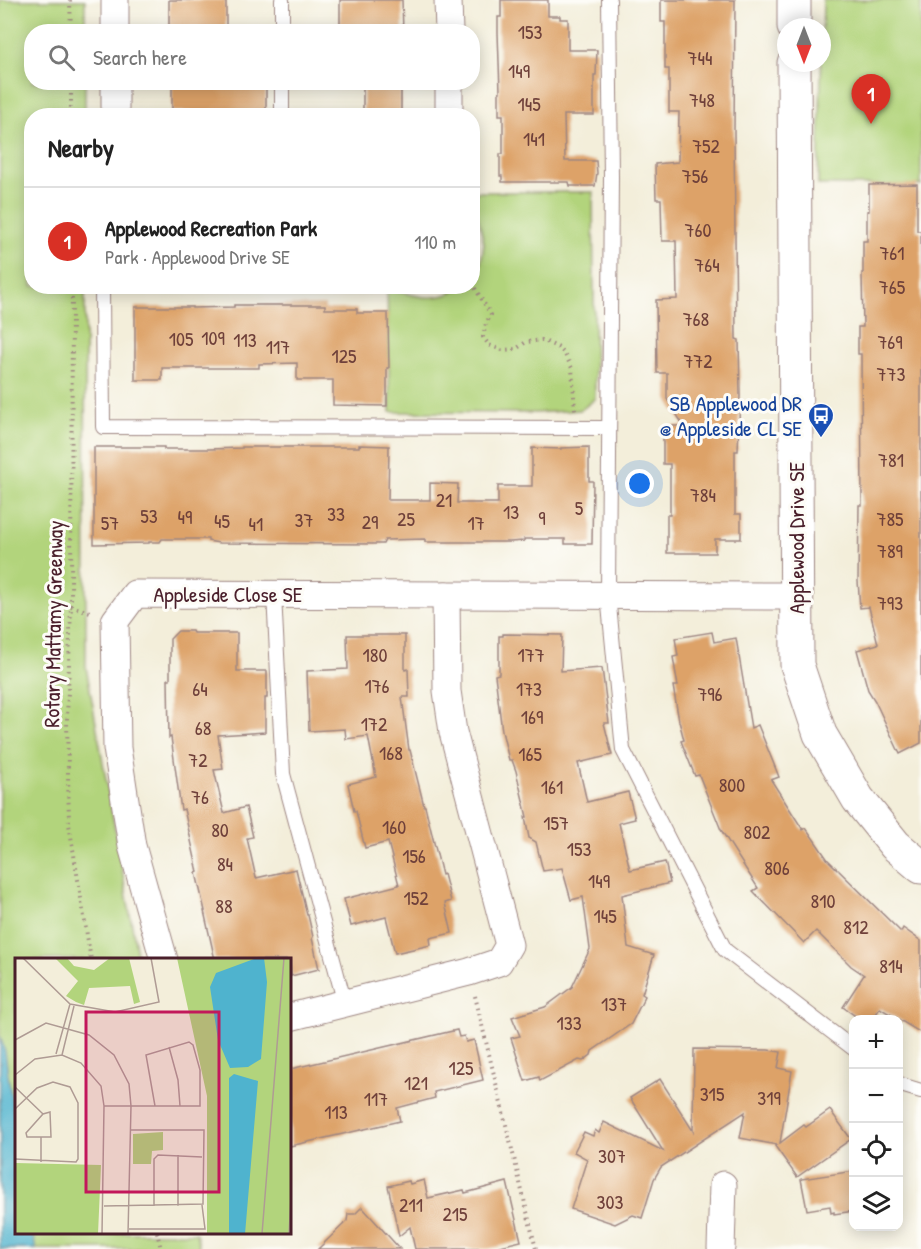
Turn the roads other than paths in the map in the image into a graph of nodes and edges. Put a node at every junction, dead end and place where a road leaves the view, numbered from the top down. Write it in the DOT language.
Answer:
graph roads {
  1 [pos="115,0"];
  2 [pos="282,0"];
  3 [pos="448,0"];
  4 [pos="609,0"];
  5 [pos="794,0"];
  6 [pos="794,18"];
  7 [pos="115,24"];
  8 [pos="282,24"];
  9 [pos="449,24"];
  10 [pos="794,72"];
  11 [pos="115,90"];
  12 [pos="282,90"];
  13 [pos="449,90"];
  14 [pos="115,108"];
  15 [pos="282,108"];
  16 [pos="449,108"];
  17 [pos="102,294"];
  18 [pos="609,428"];
  19 [pos="274,594"];
  20 [pos="446,596"];
  21 [pos="608,596"];
  22 [pos="796,596"];
  23 [pos="921,867"];
  24 [pos="163,958"];
  25 [pos="345,1004"];
  26 [pos="291,1017"];
  27 [pos="849,1045"];
  28 [pos="903,1085"];
  29 [pos="921,1091"];
  30 [pos="723,1185"];
  31 [pos="724,1249"];
  1 -- 7 [label="street"];
  2 -- 8 [label="lane"];
  3 -- 9 [label="street"];
  4 -- 18 [label="lane"];
  5 -- 6 [label="street"];
  10 -- 22 [label="street, Applewood Drive SE"];
  11 -- 14 [label="street"];
  12 -- 15 [label="lane"];
  13 -- 16 [label="street"];
  17 -- 18 [label="lane"];
  18 -- 21 [label="lane"];
  19 -- 20 [label="street, Appleside Close SE"];
  19 -- 24 [label="street, Appleside Close SE"];
  19 -- 25 [label="lane"];
  20 -- 21 [label="street, Appleside Close SE"];
  20 -- 25 [label="street"];
  21 -- 22 [label="street, Appleside Close SE"];
  21 -- 27 [label="lane"];
  22 -- 23 [label="street, Applewood Drive SE"];
  25 -- 26 [label="street"];
  28 -- 29 [label="lane"];
  30 -- 31 [label="street"];
}
